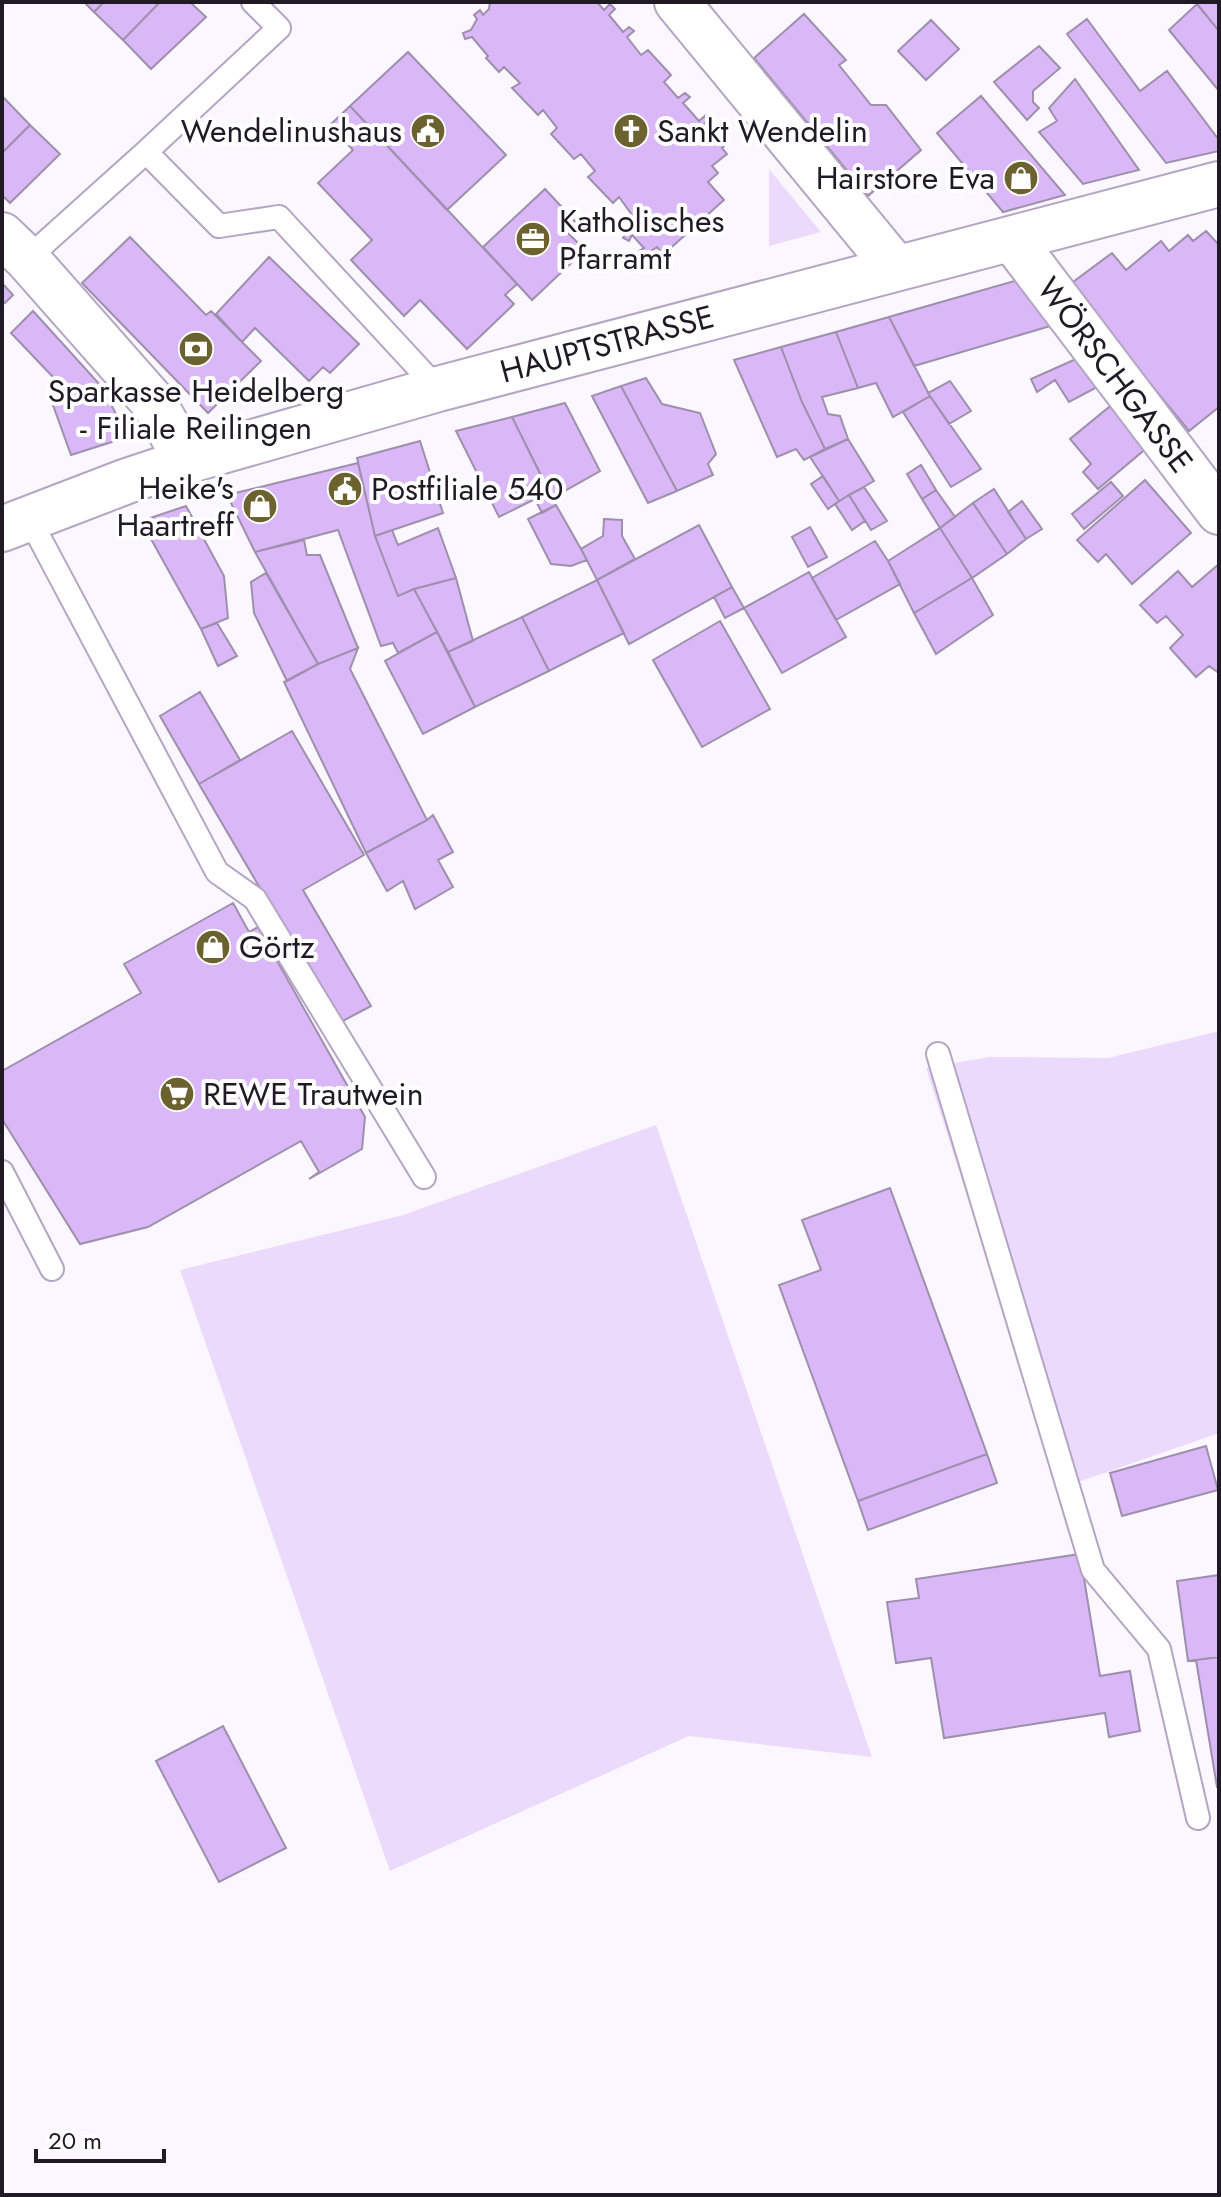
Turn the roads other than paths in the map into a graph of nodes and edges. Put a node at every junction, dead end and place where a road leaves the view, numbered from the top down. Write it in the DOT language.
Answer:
graph roads {
  1 [pos="253,2"];
  2 [pos="677,2"];
  3 [pos="146,152"];
  4 [pos="1219,184"];
  5 [pos="1012,239"];
  6 [pos="14,247"];
  7 [pos="896,268"];
  8 [pos="438,389"];
  9 [pos="187,461"];
  10 [pos="1219,512"];
  11 [pos="16,524"];
  12 [pos="938,1054"];
  13 [pos="2,1172"];
  14 [pos="424,1177"];
  15 [pos="52,1269"];
  16 [pos="1198,1818"];
  1 -- 3 [label="lane"];
  2 -- 7 [label="street"];
  3 -- 6 [label="lane"];
  3 -- 8 [label="lane"];
  4 -- 5 [label="street, HAUPTSTRASSE"];
  5 -- 7 [label="street, HAUPTSTRASSE"];
  5 -- 10 [label="street, WÖRSCHGASSE"];
  6 -- 9 [label="street"];
  7 -- 8 [label="street, HAUPTSTRASSE"];
  8 -- 9 [label="street, HAUPTSTRASSE"];
  9 -- 11 [label="street, HAUPTSTRASSE"];
  11 -- 14 [label="lane"];
  12 -- 16 [label="lane"];
  13 -- 15 [label="lane"];
}
